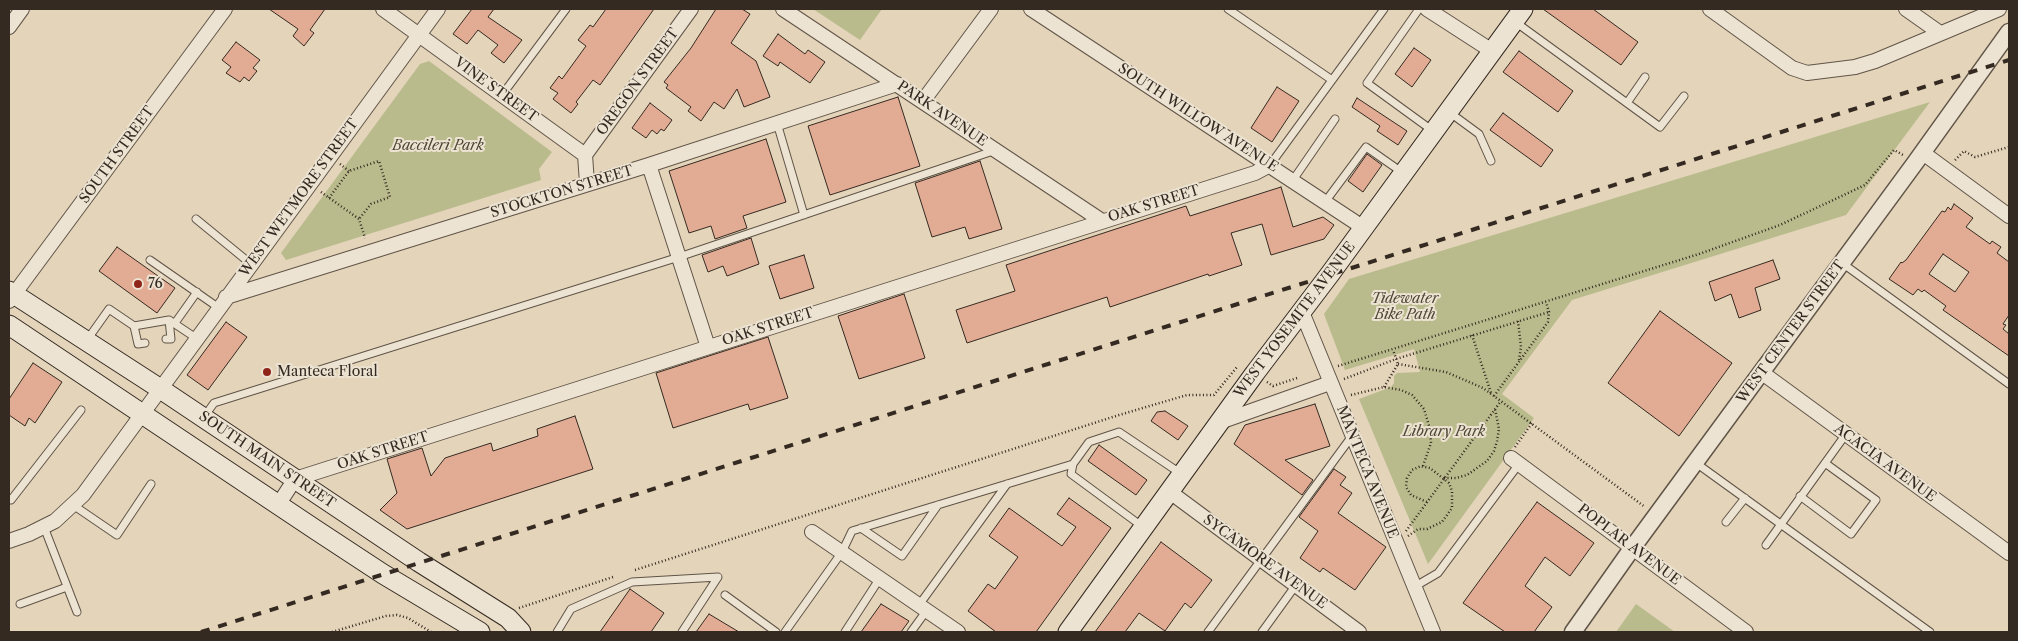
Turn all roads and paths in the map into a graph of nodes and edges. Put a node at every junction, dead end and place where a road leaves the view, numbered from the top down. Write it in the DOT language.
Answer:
graph roads {
  1 [pos="22,9"];
  2 [pos="225,9"];
  3 [pos="383,9"];
  4 [pos="438,9"];
  5 [pos="566,9"];
  6 [pos="692,9"];
  7 [pos="783,9"];
  8 [pos="992,9"];
  9 [pos="1031,9"];
  10 [pos="1228,9"];
  11 [pos="1384,9"];
  12 [pos="1419,9"];
  13 [pos="1427,9"];
  14 [pos="1710,9"];
  15 [pos="1906,9"];
  16 [pos="1998,9"];
  17 [pos="1520,12"];
  18 [pos="9,27"];
  19 [pos="2009,32"];
  20 [pos="1940,33"];
  21 [pos="419,34"];
  22 [pos="1492,52"];
  23 [pos="1645,77"];
  24 [pos="1332,80"];
  25 [pos="897,84"];
  26 [pos="502,95"];
  27 [pos="1684,96"];
  28 [pos="923,101"];
  29 [pos="1626,103"];
  30 [pos="1449,111"];
  31 [pos="1335,119"];
  32 [pos="777,124"];
  33 [pos="1434,131"];
  34 [pos="996,150"];
  35 [pos="1922,153"];
  36 [pos="585,155"];
  37 [pos="1491,161"];
  38 [pos="1270,165"];
  39 [pos="648,166"];
  40 [pos="1403,174"];
  41 [pos="1293,180"];
  42 [pos="587,183"];
  43 [pos="310,184"];
  44 [pos="330,198"];
  45 [pos="1325,202"];
  46 [pos="804,215"];
  47 [pos="2009,216"];
  48 [pos="196,219"];
  49 [pos="359,219"];
  50 [pos="1102,220"];
  51 [pos="1364,228"];
  52 [pos="370,252"];
  53 [pos="679,257"];
  54 [pos="150,260"];
  55 [pos="1842,262"];
  56 [pos="251,264"];
  57 [pos="197,292"];
  58 [pos="10,295"];
  59 [pos="1546,302"];
  60 [pos="222,303"];
  61 [pos="1302,312"];
  62 [pos="1549,312"];
  63 [pos="1518,321"];
  64 [pos="172,322"];
  65 [pos="9,325"];
  66 [pos="134,326"];
  67 [pos="1472,335"];
  68 [pos="196,338"];
  69 [pos="166,339"];
  70 [pos="86,341"];
  71 [pos="145,343"];
  72 [pos="708,346"];
  73 [pos="1393,350"];
  74 [pos="1396,359"];
  75 [pos="1519,362"];
  76 [pos="1398,364"];
  77 [pos="1761,372"];
  78 [pos="1330,384"];
  79 [pos="2009,384"];
  80 [pos="1384,387"];
  81 [pos="160,388"];
  82 [pos="1493,395"];
  83 [pos="1337,398"];
  84 [pos="1501,401"];
  85 [pos="1495,409"];
  86 [pos="81,410"];
  87 [pos="141,414"];
  88 [pos="204,417"];
  89 [pos="1220,422"];
  90 [pos="1532,423"];
  91 [pos="1846,434"];
  92 [pos="1352,436"];
  93 [pos="1515,461"];
  94 [pos="1696,463"];
  95 [pos="1825,463"];
  96 [pos="1073,464"];
  97 [pos="1423,466"];
  98 [pos="1183,474"];
  99 [pos="1444,478"];
  100 [pos="295,479"];
  101 [pos="151,484"];
  102 [pos="1007,484"];
  103 [pos="1170,492"];
  104 [pos="1800,496"];
  105 [pos="1745,498"];
  106 [pos="9,500"];
  107 [pos="1427,502"];
  108 [pos="73,505"];
  109 [pos="278,505"];
  110 [pos="939,505"];
  111 [pos="1657,515"];
  112 [pos="1726,522"];
  113 [pos="1780,524"];
  114 [pos="44,527"];
  115 [pos="861,528"];
  116 [pos="1144,528"];
  117 [pos="812,532"];
  118 [pos="9,541"];
  119 [pos="1396,544"];
  120 [pos="1766,545"];
  121 [pos="1633,547"];
  122 [pos="842,552"];
  123 [pos="2009,553"];
  124 [pos="1262,560"];
  125 [pos="880,578"];
  126 [pos="1296,585"];
  127 [pos="67,587"];
  128 [pos="1414,587"];
  129 [pos="725,595"];
  130 [pos="20,604"];
  131 [pos="923,608"];
  132 [pos="77,612"];
  133 [pos="948,630"];
  134 [pos="332,632"];
  135 [pos="431,632"];
  136 [pos="480,632"];
  137 [pos="521,632"];
  138 [pos="557,632"];
  139 [pos="682,632"];
  140 [pos="776,632"];
  141 [pos="785,632"];
  142 [pos="845,632"];
  143 [pos="911,632"];
  144 [pos="1068,632"];
  145 [pos="1208,632"];
  146 [pos="1262,632"];
  147 [pos="1360,632"];
  148 [pos="1433,632"];
  149 [pos="1573,632"];
  150 [pos="1746,632"];
  151 [pos="1930,632"];
  1 -- 18 [label="street"];
  2 -- 58 [label="street, SOUTH STREET"];
  3 -- 21 [label="street, VINE STREET"];
  4 -- 21 [label="street, WEST WETMORE STREET"];
  5 -- 26 [label="lane"];
  6 -- 36 [label="street, OREGON STREET"];
  7 -- 25 [label="street, PARK AVENUE"];
  8 -- 28 [label="street"];
  9 -- 38 [label="street, SOUTH WILLOW AVENUE"];
  10 -- 24 [label="lane"];
  11 -- 24 [label="lane"];
  12 -- 33 [label="lane"];
  13 -- 22 [label="street"];
  14 -- 20 [label="street"];
  15 -- 20 [label="street"];
  16 -- 20 [label="street"];
  17 -- 22 [label="main road, WEST YOSEMITE AVENUE"];
  17 -- 29 [label="lane"];
  19 -- 35 [label="street, WEST CENTER STREET"];
  21 -- 26 [label="street, VINE STREET"];
  21 -- 43 [label="street, WEST WETMORE STREET"];
  22 -- 30 [label="main road, WEST YOSEMITE AVENUE"];
  23 -- 29 [label="lane"];
  24 -- 38 [label="lane"];
  25 -- 28 [label="street, PARK AVENUE"];
  25 -- 32 [label="street, STOCKTON STREET"];
  26 -- 36 [label="street, VINE STREET"];
  27 -- 29 [label="lane"];
  28 -- 34 [label="street, PARK AVENUE"];
  30 -- 33 [label="main road, WEST YOSEMITE AVENUE"];
  30 -- 37 [label="lane"];
  31 -- 41 [label="lane"];
  32 -- 39 [label="street, STOCKTON STREET"];
  32 -- 46 [label="lane"];
  33 -- 40 [label="main road, WEST YOSEMITE AVENUE"];
  34 -- 46 [label="lane"];
  34 -- 50 [label="street, PARK AVENUE"];
  35 -- 47 [label="street"];
  35 -- 55 [label="street, WEST CENTER STREET"];
  36 -- 42 [label="street"];
  38 -- 41 [label="street, SOUTH WILLOW AVENUE"];
  38 -- 50 [label="street, OAK STREET"];
  39 -- 42 [label="street, STOCKTON STREET"];
  39 -- 53 [label="street"];
  40 -- 45 [label="lane"];
  40 -- 51 [label="main road, WEST YOSEMITE AVENUE"];
  41 -- 45 [label="street, SOUTH WILLOW AVENUE"];
  42 -- 52 [label="street, STOCKTON STREET"];
  43 -- 44 [label="path"];
  43 -- 56 [label="street, WEST WETMORE STREET"];
  44 -- 49 [label="path"];
  44 -- 49 [label="path"];
  45 -- 51 [label="street, SOUTH WILLOW AVENUE"];
  46 -- 53 [label="lane"];
  48 -- 56 [label="lane"];
  49 -- 52 [label="path"];
  50 -- 72 [label="street, OAK STREET"];
  51 -- 61 [label="main road, WEST YOSEMITE AVENUE"];
  52 -- 60 [label="street, STOCKTON STREET"];
  53 -- 72 [label="street"];
  53 -- 88 [label="lane"];
  54 -- 57 [label="lane"];
  55 -- 77 [label="street, WEST CENTER STREET"];
  55 -- 79 [label="lane"];
  56 -- 60 [label="street, WEST WETMORE STREET"];
  57 -- 60 [label="lane"];
  57 -- 64 [label="lane"];
  58 -- 70 [label="main road, SOUTH MAIN STREET"];
  59 -- 62 [label="path"];
  60 -- 68 [label="street, WEST WETMORE STREET"];
  61 -- 78 [label="street, MANTECA AVENUE"];
  61 -- 89 [label="main road, WEST YOSEMITE AVENUE"];
  62 -- 63 [label="path"];
  62 -- 75 [label="path"];
  63 -- 67 [label="path"];
  63 -- 75 [label="path"];
  64 -- 66 [label="lane"];
  64 -- 68 [label="lane"];
  64 -- 69 [label="lane"];
  65 -- 87 [label="main road"];
  66 -- 70 [label="lane"];
  66 -- 71 [label="lane"];
  67 -- 74 [label="path"];
  67 -- 82 [label="path"];
  68 -- 81 [label="street, WEST WETMORE STREET"];
  70 -- 81 [label="main road, SOUTH MAIN STREET"];
  72 -- 100 [label="street, OAK STREET"];
  73 -- 74 [label="path"];
  74 -- 76 [label="path"];
  74 -- 78 [label="path"];
  75 -- 82 [label="path"];
  76 -- 80 [label="path"];
  76 -- 82 [label="path"];
  77 -- 91 [label="street, ACACIA AVENUE"];
  77 -- 94 [label="street, WEST CENTER STREET"];
  78 -- 83 [label="street, MANTECA AVENUE"];
  78 -- 89 [label="street"];
  80 -- 83 [label="path"];
  80 -- 97 [label="path"];
  81 -- 87 [label="street, WEST WETMORE STREET"];
  81 -- 88 [label="main road, SOUTH MAIN STREET"];
  82 -- 84 [label="path"];
  83 -- 92 [label="street, MANTECA AVENUE"];
  84 -- 85 [label="path"];
  84 -- 90 [label="path"];
  85 -- 99 [label="path"];
  85 -- 99 [label="path"];
  86 -- 106 [label="lane"];
  87 -- 108 [label="street, WEST WETMORE STREET"];
  87 -- 109 [label="main road"];
  88 -- 100 [label="main road, SOUTH MAIN STREET"];
  89 -- 98 [label="main road, WEST YOSEMITE AVENUE"];
  90 -- 93 [label="path"];
  90 -- 111 [label="path"];
  91 -- 95 [label="lane"];
  91 -- 123 [label="street, ACACIA AVENUE"];
  92 -- 119 [label="street, MANTECA AVENUE"];
  92 -- 124 [label="lane"];
  93 -- 121 [label="street, POPLAR AVENUE"];
  93 -- 128 [label="lane"];
  94 -- 105 [label="lane"];
  94 -- 111 [label="street, WEST CENTER STREET"];
  95 -- 104 [label="lane"];
  95 -- 104 [label="lane"];
  96 -- 98 [label="lane"];
  96 -- 102 [label="lane"];
  96 -- 116 [label="lane"];
  97 -- 99 [label="path"];
  97 -- 107 [label="path"];
  98 -- 103 [label="main road, WEST YOSEMITE AVENUE"];
  99 -- 107 [label="path"];
  99 -- 119 [label="path"];
  100 -- 109 [label="street"];
  100 -- 137 [label="main road, SOUTH MAIN STREET"];
  101 -- 108 [label="lane"];
  102 -- 110 [label="lane"];
  102 -- 131 [label="lane"];
  103 -- 116 [label="main road, WEST YOSEMITE AVENUE"];
  103 -- 124 [label="street, SYCAMORE AVENUE"];
  104 -- 113 [label="lane"];
  105 -- 112 [label="lane"];
  105 -- 113 [label="lane"];
  107 -- 119 [label="path"];
  108 -- 114 [label="street, WEST WETMORE STREET"];
  109 -- 136 [label="main road"];
  110 -- 115 [label="lane"];
  110 -- 115 [label="lane"];
  111 -- 121 [label="street, WEST CENTER STREET"];
  113 -- 120 [label="lane"];
  113 -- 151 [label="lane"];
  114 -- 118 [label="street, WEST WETMORE STREET"];
  114 -- 127 [label="lane"];
  115 -- 122 [label="lane"];
  116 -- 144 [label="main road, WEST YOSEMITE AVENUE"];
  117 -- 122 [label="street"];
  119 -- 128 [label="street, MANTECA AVENUE"];
  121 -- 149 [label="street, WEST CENTER STREET"];
  121 -- 150 [label="street, POPLAR AVENUE"];
  122 -- 125 [label="street"];
  122 -- 141 [label="lane"];
  124 -- 126 [label="street, SYCAMORE AVENUE"];
  124 -- 145 [label="lane"];
  125 -- 131 [label="street"];
  125 -- 142 [label="lane"];
  126 -- 146 [label="lane"];
  126 -- 147 [label="street, SYCAMORE AVENUE"];
  127 -- 130 [label="lane"];
  127 -- 132 [label="lane"];
  128 -- 148 [label="street, MANTECA AVENUE"];
  129 -- 140 [label="lane"];
  131 -- 133 [label="street"];
  131 -- 143 [label="lane"];
  134 -- 135 [label="path"];
  138 -- 139 [label="lane"];
}
